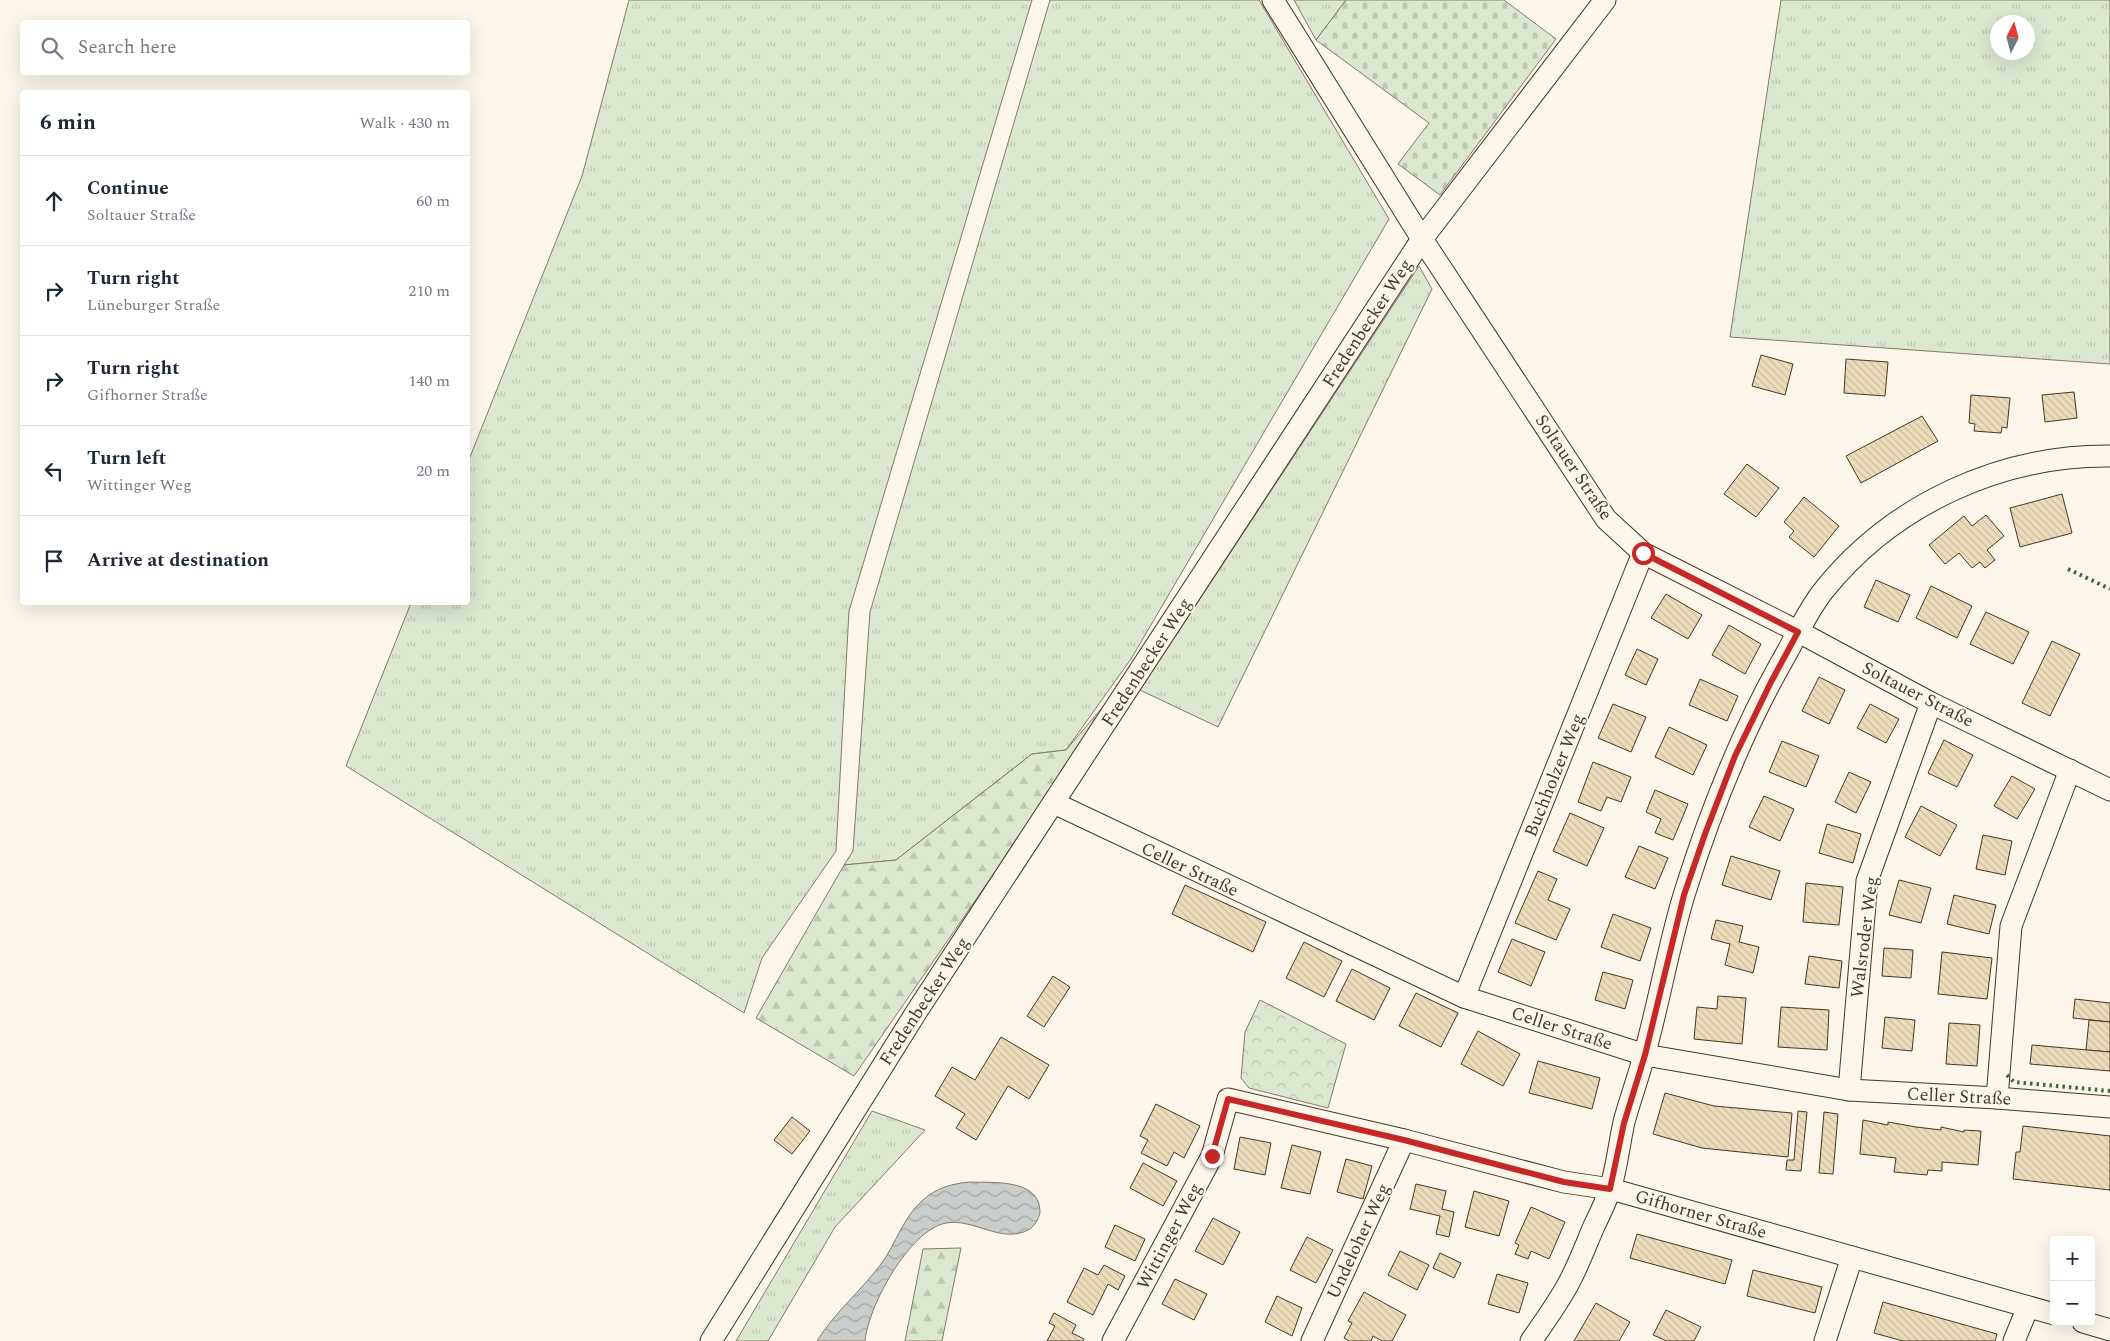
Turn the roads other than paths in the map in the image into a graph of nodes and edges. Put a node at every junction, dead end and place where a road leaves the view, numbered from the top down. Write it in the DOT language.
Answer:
graph roads {
  1 [pos="1273,0"];
  2 [pos="1605,0"];
  3 [pos="1422,239"];
  4 [pos="2110,456"];
  5 [pos="1643,553"];
  6 [pos="1798,632"];
  7 [pos="1931,703"];
  8 [pos="2070,770"];
  9 [pos="2110,790"];
  10 [pos="1054,803"];
  11 [pos="1464,997"];
  12 [pos="1645,1055"];
  13 [pos="1849,1090"];
  14 [pos="1997,1098"];
  15 [pos="1228,1099"];
  16 [pos="2110,1107"];
  17 [pos="1404,1140"];
  18 [pos="1610,1189"];
  19 [pos="1852,1257"];
  20 [pos="2028,1307"];
  21 [pos="2050,1313"];
  22 [pos="2095,1326"];
  23 [pos="2110,1330"];
  24 [pos="711,1341"];
  25 [pos="1113,1341"];
  26 [pos="1312,1341"];
  27 [pos="1531,1341"];
  28 [pos="1825,1341"];
  29 [pos="2014,1341"];
  1 -- 3 [label="street, Soltauer Straße"];
  2 -- 3 [label="street, Fredenbecker Weg"];
  3 -- 5 [label="street, Soltauer Straße"];
  3 -- 10 [label="street, Fredenbecker Weg"];
  4 -- 6 [label="street"];
  5 -- 6 [label="street, Soltauer Straße"];
  5 -- 11 [label="street, Buchholzer Weg"];
  6 -- 7 [label="street, Soltauer Straße"];
  6 -- 12 [label="street"];
  7 -- 8 [label="street, Soltauer Straße"];
  7 -- 13 [label="street, Walsroder Weg"];
  8 -- 9 [label="street, Soltauer Straße"];
  8 -- 14 [label="street"];
  10 -- 11 [label="street, Celler Straße"];
  10 -- 24 [label="street, Fredenbecker Weg"];
  11 -- 12 [label="street, Celler Straße"];
  12 -- 13 [label="street, Celler Straße"];
  12 -- 18 [label="street"];
  13 -- 14 [label="street, Celler Straße"];
  14 -- 16 [label="street, Celler Straße"];
  15 -- 17 [label="street, Gifhorner Straße"];
  15 -- 25 [label="street, Wittinger Weg"];
  17 -- 18 [label="street, Gifhorner Straße"];
  17 -- 26 [label="street, Undeloher Weg"];
  18 -- 19 [label="street, Gifhorner Straße"];
  18 -- 27 [label="street"];
  19 -- 20 [label="street, Gifhorner Straße"];
  19 -- 28 [label="street"];
  20 -- 21 [label="street, Gifhorner Straße"];
  20 -- 29 [label="street"];
  22 -- 23 [label="street"];
}
